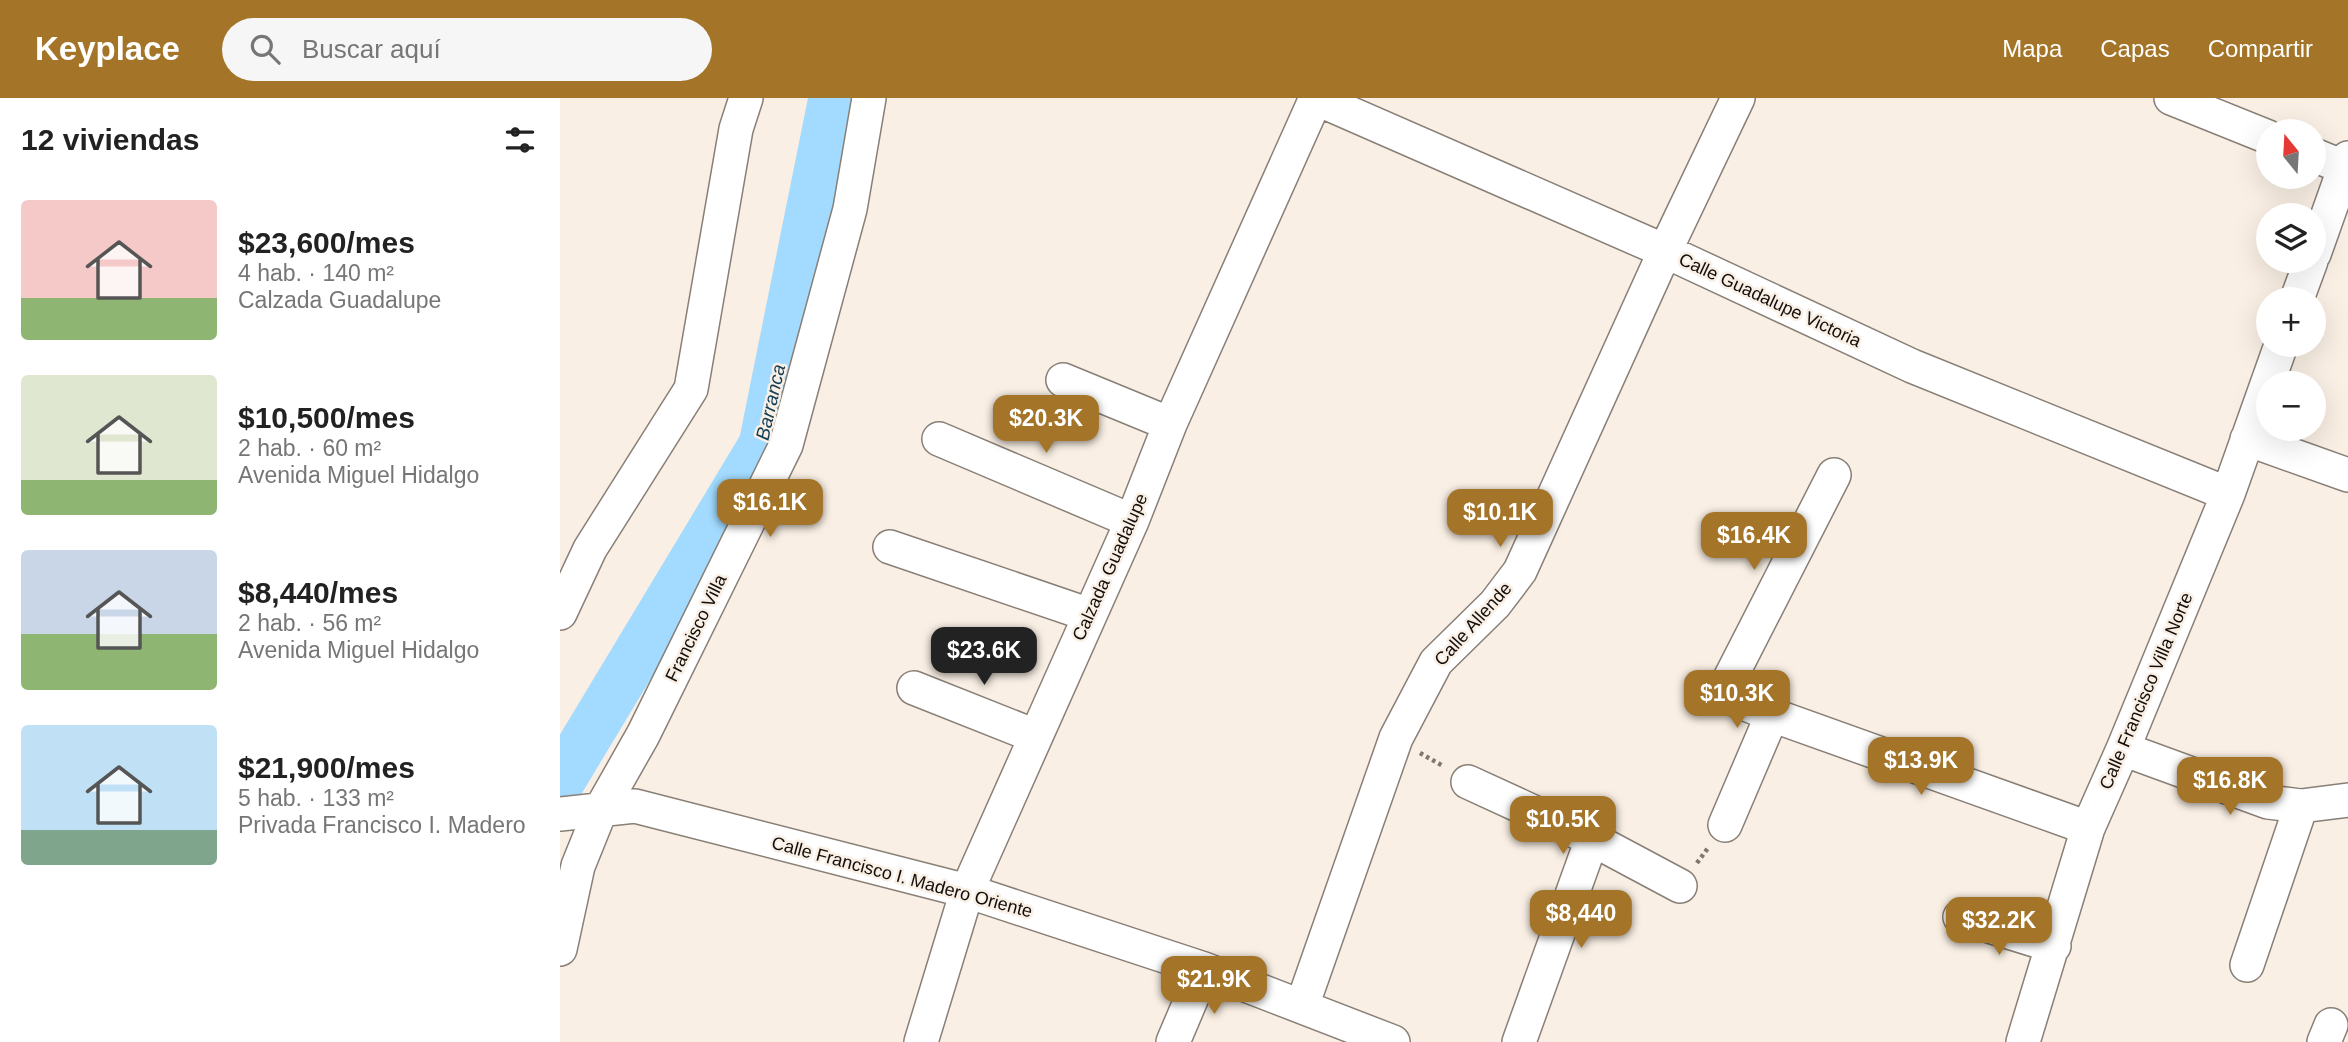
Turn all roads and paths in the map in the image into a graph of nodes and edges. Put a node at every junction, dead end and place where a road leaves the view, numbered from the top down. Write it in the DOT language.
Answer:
graph roads {
  1 [pos="746,98"];
  2 [pos="869,98"];
  3 [pos="1316,98"];
  4 [pos="1738,98"];
  5 [pos="2171,98"];
  6 [pos="2256,132"];
  7 [pos="2326,159"];
  8 [pos="2347,165"];
  9 [pos="2326,222"];
  10 [pos="1665,251"];
  11 [pos="2277,357"];
  12 [pos="1063,380"];
  13 [pos="1170,424"];
  14 [pos="939,439"];
  15 [pos="2247,439"];
  16 [pos="1834,475"];
  17 [pos="2348,475"];
  18 [pos="2228,494"];
  19 [pos="1132,521"];
  20 [pos="890,547"];
  21 [pos="560,613"];
  22 [pos="1090,615"];
  23 [pos="914,688"];
  24 [pos="1773,715"];
  25 [pos="1035,736"];
  26 [pos="1396,738"];
  27 [pos="2123,749"];
  28 [pos="1468,782"];
  29 [pos="2348,800"];
  30 [pos="2301,806"];
  31 [pos="600,809"];
  32 [pos="563,814"];
  33 [pos="1726,825"];
  34 [pos="2088,828"];
  35 [pos="1592,839"];
  36 [pos="1680,886"];
  37 [pos="967,891"];
  38 [pos="1960,917"];
  39 [pos="2054,946"];
  40 [pos="560,949"];
  41 [pos="2247,965"];
  42 [pos="1204,969"];
  43 [pos="1302,1006"];
  44 [pos="921,1042"];
  45 [pos="1173,1042"];
  46 [pos="1394,1042"];
  47 [pos="1520,1042"];
  48 [pos="2023,1042"];
  1 -- 21 [label="street"];
  2 -- 31 [label="street, Francisco Villa"];
  3 -- 10 [label="street, Calle Guadalupe Victoria"];
  3 -- 13 [label="street, Calzada Guadalupe"];
  4 -- 10 [label="street, Calle Allende"];
  5 -- 6 [label="street"];
  7 -- 8 [label="street"];
  8 -- 9 [label="street"];
  10 -- 18 [label="street, Calle Guadalupe Victoria"];
  10 -- 26 [label="street, Calle Allende"];
  11 -- 15 [label="street, Calle Francisco Villa Norte"];
  12 -- 13 [label="street"];
  13 -- 19 [label="street, Calzada Guadalupe"];
  14 -- 19 [label="street"];
  15 -- 17 [label="street"];
  15 -- 18 [label="street, Calle Francisco Villa Norte"];
  16 -- 24 [label="street"];
  18 -- 27 [label="street, Calle Francisco Villa Norte"];
  19 -- 22 [label="street, Calzada Guadalupe"];
  20 -- 22 [label="street"];
  22 -- 25 [label="street, Calzada Guadalupe"];
  23 -- 25 [label="street"];
  24 -- 33 [label="street"];
  24 -- 34 [label="street"];
  25 -- 37 [label="street, Calzada Guadalupe"];
  26 -- 28 [label="path"];
  26 -- 43 [label="street, Calle Allende"];
  27 -- 30 [label="street"];
  27 -- 34 [label="street, Calle Francisco Villa Norte"];
  28 -- 35 [label="street"];
  29 -- 30 [label="street"];
  30 -- 41 [label="street"];
  31 -- 32 [label="street, Calle Francisco I. Madero Oriente"];
  31 -- 37 [label="street, Calle Francisco I. Madero Oriente"];
  31 -- 40 [label="street, Francisco Villa"];
  33 -- 36 [label="path"];
  34 -- 39 [label="street, Calle Francisco Villa Norte"];
  35 -- 36 [label="street"];
  35 -- 47 [label="street"];
  37 -- 42 [label="street, Calle Francisco I. Madero Oriente"];
  37 -- 44 [label="street, Calzada Guadalupe"];
  38 -- 39 [label="street"];
  39 -- 48 [label="street, Calle Francisco Villa Norte"];
  42 -- 43 [label="street, Calle Francisco I. Madero Oriente"];
  42 -- 45 [label="street"];
  43 -- 46 [label="street, Calle Francisco I. Madero Oriente"];
}
